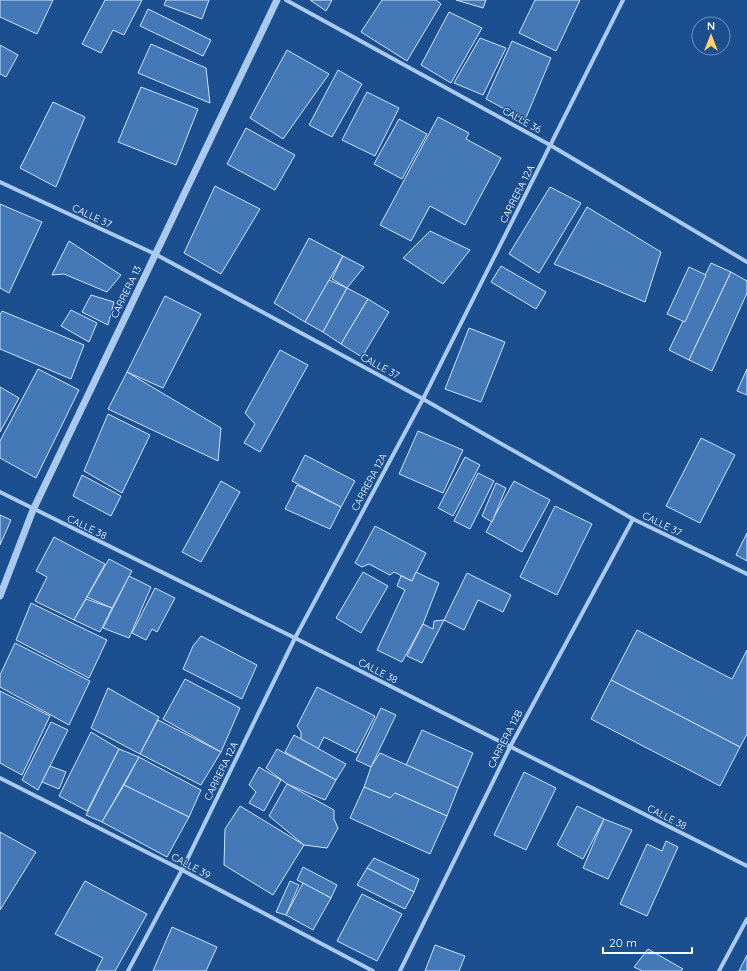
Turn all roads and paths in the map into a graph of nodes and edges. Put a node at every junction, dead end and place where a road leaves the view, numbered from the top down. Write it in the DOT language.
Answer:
graph roads {
  1 [pos="277,0"];
  2 [pos="286,0"];
  3 [pos="623,0"];
  4 [pos="550,145"];
  5 [pos="0,182"];
  6 [pos="155,254"];
  7 [pos="747,256"];
  8 [pos="746,261"];
  9 [pos="423,399"];
  10 [pos="0,492"];
  11 [pos="33,510"];
  12 [pos="633,519"];
  13 [pos="747,574"];
  14 [pos="0,596"];
  15 [pos="295,638"];
  16 [pos="510,747"];
  17 [pos="0,778"];
  18 [pos="747,866"];
  19 [pos="182,870"];
  20 [pos="747,920"];
  21 [pos="128,971"];
  22 [pos="372,971"];
  23 [pos="400,971"];
  24 [pos="719,971"];
  1 -- 6 [label="street, CARRERA 13"];
  2 -- 4 [label="street, CALLE 36"];
  3 -- 4 [label="street, CARRERA 12A"];
  4 -- 8 [label="street, CALLE 36"];
  4 -- 9 [label="street, CARRERA 12A"];
  5 -- 6 [label="street, CALLE 37"];
  6 -- 9 [label="street, CALLE 37"];
  6 -- 11 [label="street, CARRERA 13"];
  7 -- 8 [label="street"];
  9 -- 12 [label="street, CALLE 37"];
  9 -- 15 [label="street, CARRERA 12A"];
  10 -- 11 [label="street, CALLE 38"];
  11 -- 14 [label="street, CARRERA 13"];
  11 -- 15 [label="street, CALLE 38"];
  12 -- 13 [label="street, CALLE 37"];
  12 -- 16 [label="street, CARRERA 12B"];
  15 -- 16 [label="street, CALLE 38"];
  15 -- 19 [label="street, CARRERA 12A"];
  16 -- 18 [label="street, CALLE 38"];
  16 -- 23 [label="street, CARRERA 12B"];
  17 -- 19 [label="street, CALLE 39"];
  19 -- 21 [label="street, CARRERA 12A"];
  19 -- 22 [label="street, CALLE 39"];
  20 -- 24 [label="street"];
}
